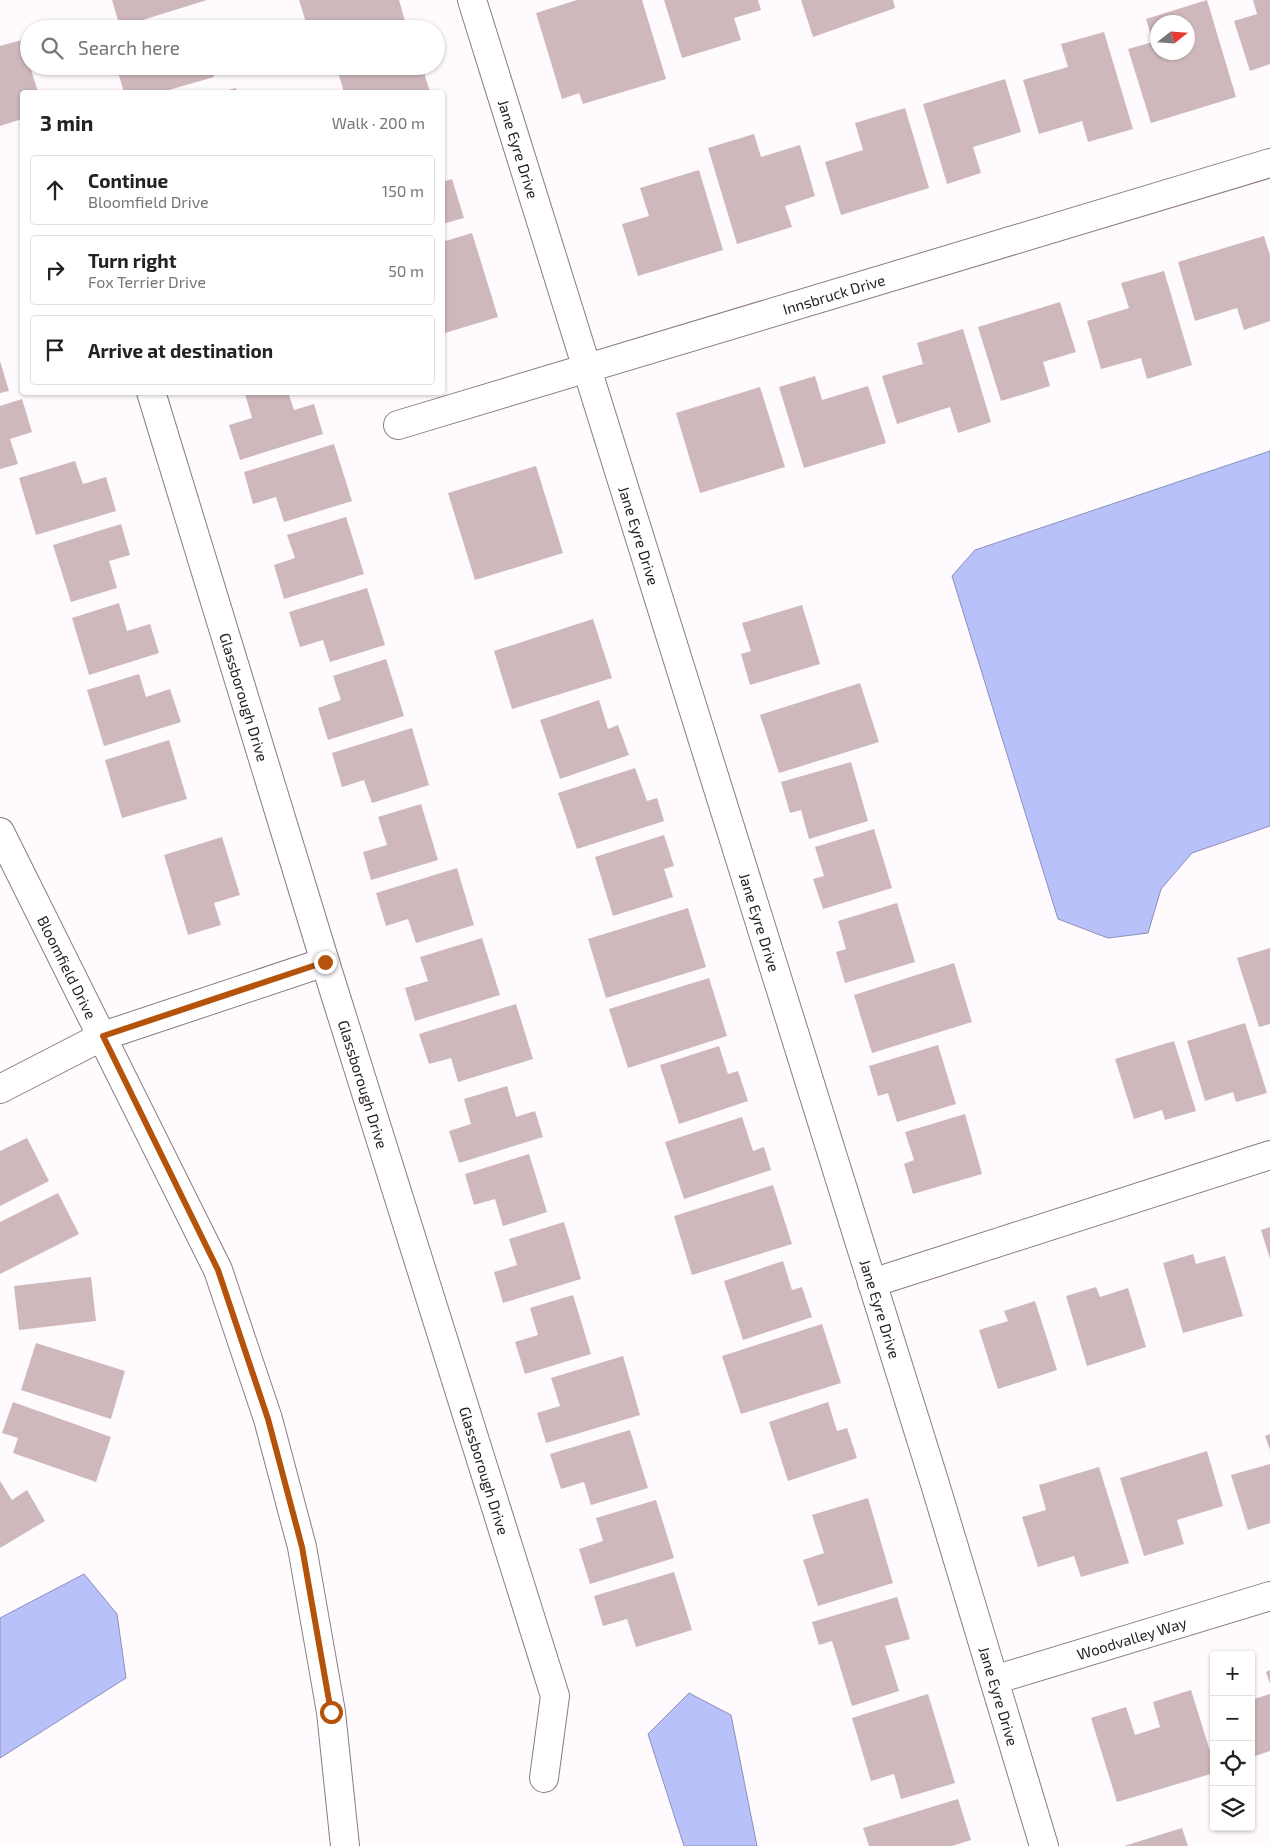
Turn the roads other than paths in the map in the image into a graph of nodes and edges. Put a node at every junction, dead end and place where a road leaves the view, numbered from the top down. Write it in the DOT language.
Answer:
graph roads {
  1 [pos="472,0"];
  2 [pos="1270,163"];
  3 [pos="587,369"];
  4 [pos="152,395"];
  5 [pos="398,425"];
  6 [pos="0,832"];
  7 [pos="325,962"];
  8 [pos="103,1036"];
  9 [pos="0,1089"];
  10 [pos="1270,1155"];
  11 [pos="872,1283"];
  12 [pos="1270,1596"];
  13 [pos="994,1680"];
  14 [pos="544,1778"];
  15 [pos="344,1846"];
  16 [pos="1044,1846"];
  1 -- 3 [label="street, Jane Eyre Drive"];
  2 -- 3 [label="street, Innsbruck Drive"];
  3 -- 5 [label="street, Innsbruck Drive"];
  3 -- 11 [label="street, Jane Eyre Drive"];
  4 -- 7 [label="street, Glassborough Drive"];
  6 -- 8 [label="street, Bloomfield Drive"];
  7 -- 8 [label="street"];
  7 -- 14 [label="street, Glassborough Drive"];
  8 -- 9 [label="street"];
  8 -- 15 [label="street, Bloomfield Drive"];
  10 -- 11 [label="street"];
  11 -- 13 [label="street, Jane Eyre Drive"];
  12 -- 13 [label="street, Woodvalley Way"];
  13 -- 16 [label="street, Jane Eyre Drive"];
}
